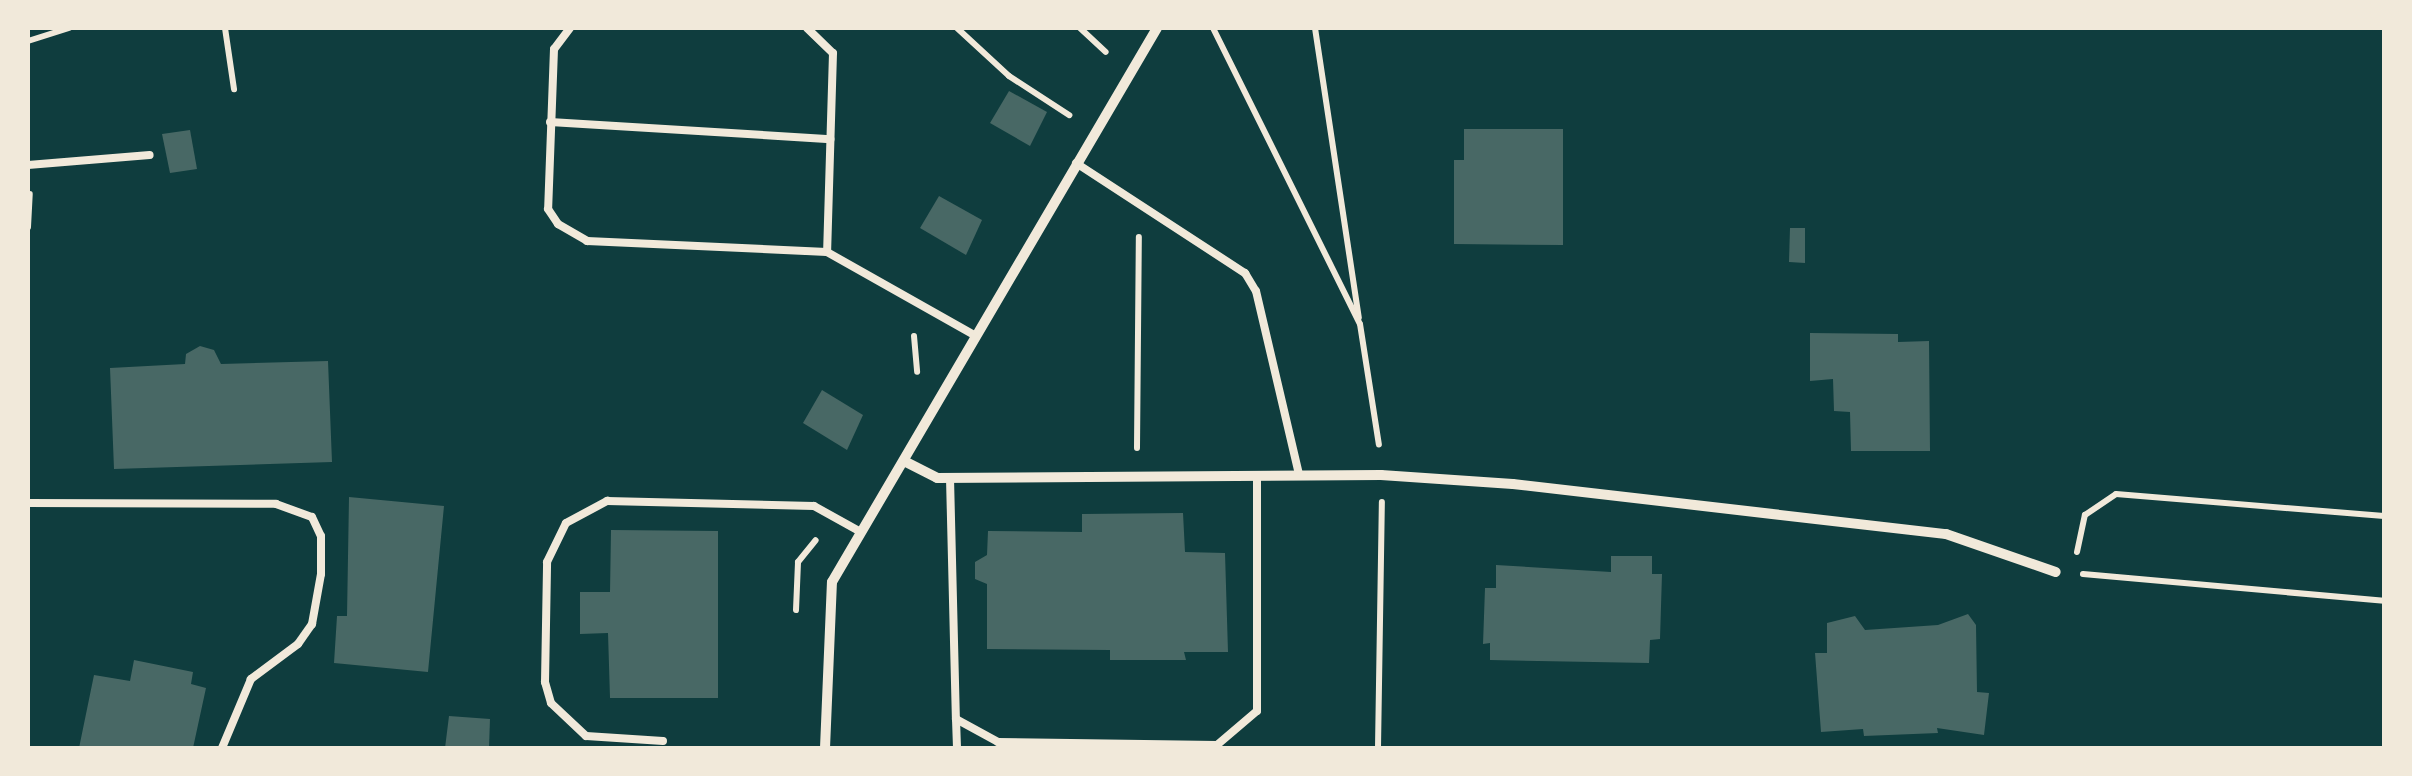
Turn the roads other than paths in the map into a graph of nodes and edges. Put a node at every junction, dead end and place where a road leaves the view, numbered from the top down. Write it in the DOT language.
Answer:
graph roads {
  1 [pos="570,28"];
  2 [pos="807,28"];
  3 [pos="1156,28"];
  4 [pos="550,122"];
  5 [pos="830,139"];
  6 [pos="150,155"];
  7 [pos="1076,164"];
  8 [pos="28,165"];
  9 [pos="827,252"];
  10 [pos="976,336"];
  11 [pos="904,461"];
  12 [pos="1299,475"];
  13 [pos="1258,476"];
  14 [pos="950,478"];
  15 [pos="28,503"];
  16 [pos="859,531"];
  17 [pos="2056,572"];
  18 [pos="956,719"];
  19 [pos="664,741"];
  20 [pos="222,748"];
  21 [pos="826,748"];
  22 [pos="958,748"];
  1 -- 4 [label="lane"];
  2 -- 5 [label="lane"];
  3 -- 7 [label="street"];
  4 -- 5 [label="lane"];
  4 -- 9 [label="lane"];
  5 -- 9 [label="lane"];
  6 -- 8 [label="lane"];
  7 -- 10 [label="street"];
  7 -- 12 [label="lane"];
  9 -- 10 [label="lane"];
  10 -- 11 [label="street"];
  11 -- 14 [label="street"];
  11 -- 16 [label="street"];
  12 -- 13 [label="street"];
  12 -- 17 [label="street"];
  13 -- 14 [label="street"];
  13 -- 18 [label="lane"];
  14 -- 18 [label="lane"];
  15 -- 20 [label="lane"];
  16 -- 19 [label="lane"];
  16 -- 21 [label="street"];
  18 -- 22 [label="lane"];
}
